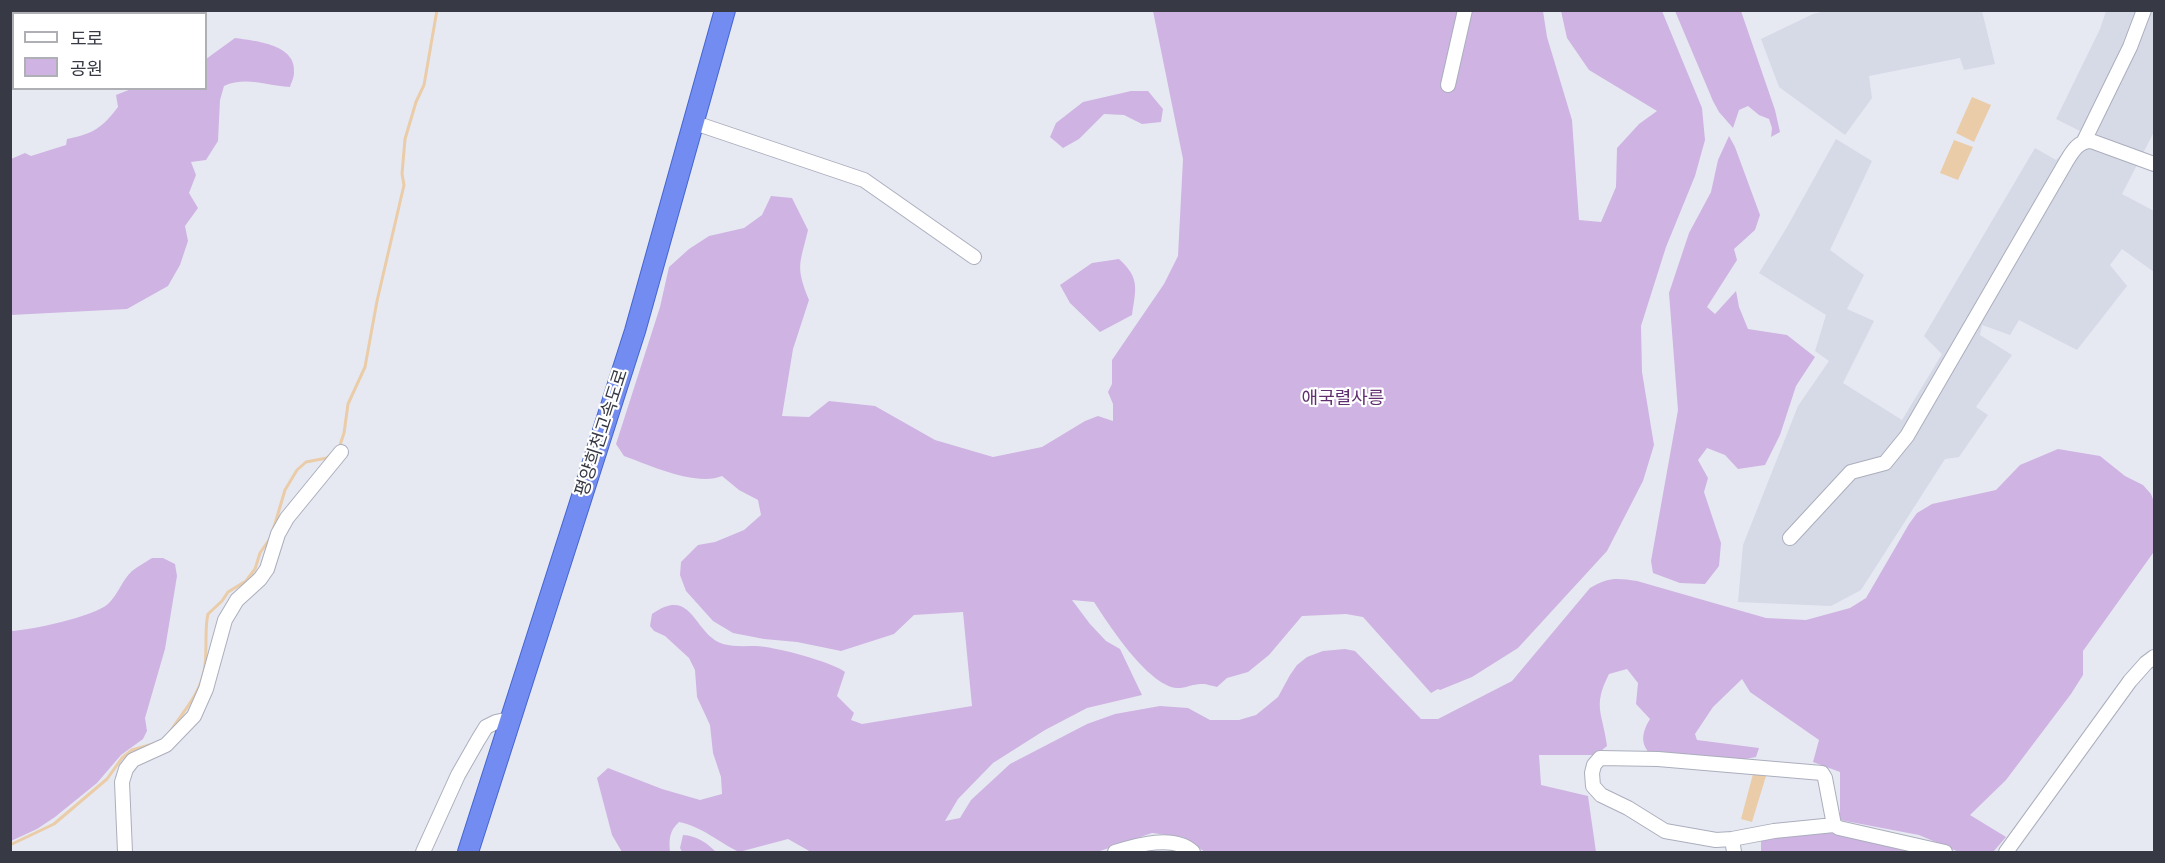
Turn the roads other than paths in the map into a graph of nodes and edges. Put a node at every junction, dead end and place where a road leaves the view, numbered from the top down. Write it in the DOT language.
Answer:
graph roads {
  1 [pos="716,10"];
  2 [pos="725,10"];
  3 [pos="1465,10"];
  4 [pos="2144,10"];
  5 [pos="1449,85"];
  6 [pos="692,123"];
  7 [pos="2085,141"];
  8 [pos="2154,164"];
  9 [pos="974,258"];
  10 [pos="341,452"];
  11 [pos="1790,538"];
  12 [pos="2154,657"];
  13 [pos="504,720"];
  14 [pos="1834,825"];
  15 [pos="1733,846"];
  16 [pos="125,852"];
  17 [pos="423,852"];
  18 [pos="459,852"];
  19 [pos="468,852"];
  20 [pos="1115,852"];
  21 [pos="1193,852"];
  22 [pos="1945,852"];
  23 [pos="2006,852"];
  1 -- 13 [label="highway, 평양희천고속도로"];
  2 -- 6 [label="highway, 평양희천고속도로"];
  3 -- 5 [label="street"];
  4 -- 7 [label="street"];
  6 -- 9 [label="street"];
  6 -- 19 [label="highway, 평양희천고속도로"];
  7 -- 8 [label="street"];
  7 -- 11 [label="street"];
  10 -- 16 [label="street"];
  12 -- 23 [label="street"];
  13 -- 17 [label="street"];
  13 -- 18 [label="highway, 평양희천고속도로"];
  14 -- 15 [label="street"];
  14 -- 15 [label="street"];
  14 -- 22 [label="street"];
  20 -- 21 [label="street"];
}
